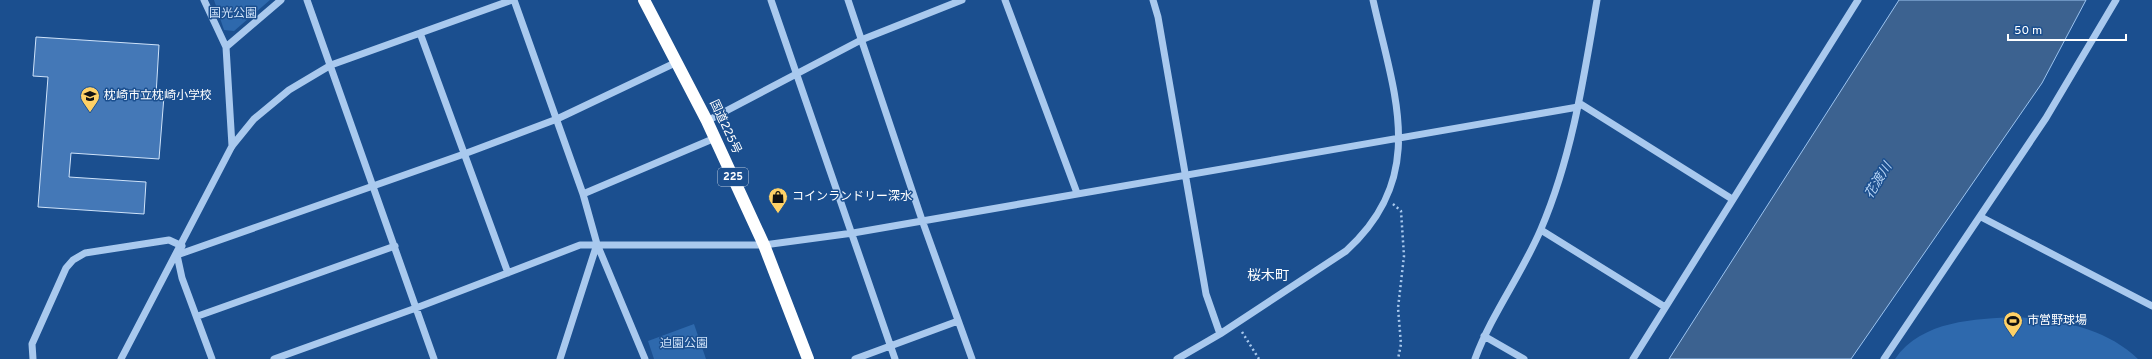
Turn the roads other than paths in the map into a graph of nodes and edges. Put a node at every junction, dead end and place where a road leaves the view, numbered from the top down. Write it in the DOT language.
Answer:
graph roads {
  1 [pos="204,0"];
  2 [pos="281,0"];
  3 [pos="307,0"];
  4 [pos="513,0"];
  5 [pos="644,0"];
  6 [pos="771,0"];
  7 [pos="848,0"];
  8 [pos="962,0"];
  9 [pos="1005,0"];
  10 [pos="1153,0"];
  11 [pos="1373,0"];
  12 [pos="1597,0"];
  13 [pos="1858,0"];
  14 [pos="2116,0"];
  15 [pos="420,32"];
  16 [pos="861,40"];
  17 [pos="226,47"];
  18 [pos="677,62"];
  19 [pos="331,65"];
  20 [pos="796,75"];
  21 [pos="1578,105"];
  22 [pos="557,119"];
  23 [pos="707,121"];
  24 [pos="715,138"];
  25 [pos="1399,138"];
  26 [pos="232,146"];
  27 [pos="464,154"];
  28 [pos="1186,176"];
  29 [pos="374,187"];
  30 [pos="1077,193"];
  31 [pos="583,194"];
  32 [pos="1732,199"];
  33 [pos="1980,217"];
  34 [pos="922,220"];
  35 [pos="1541,230"];
  36 [pos="853,233"];
  37 [pos="597,244"];
  38 [pos="764,245"];
  39 [pos="182,246"];
  40 [pos="394,246"];
  41 [pos="177,255"];
  42 [pos="508,273"];
  43 [pos="2152,306"];
  44 [pos="1665,307"];
  45 [pos="416,308"];
  46 [pos="198,316"];
  47 [pos="958,321"];
  48 [pos="1220,334"];
  49 [pos="1484,336"];
  50 [pos="891,346"];
  51 [pos="33,359"];
  52 [pos="122,359"];
  53 [pos="212,359"];
  54 [pos="274,359"];
  55 [pos="434,359"];
  56 [pos="560,359"];
  57 [pos="645,359"];
  58 [pos="808,359"];
  59 [pos="855,359"];
  60 [pos="895,359"];
  61 [pos="972,359"];
  62 [pos="1176,359"];
  63 [pos="1475,359"];
  64 [pos="1524,359"];
  65 [pos="1633,359"];
  66 [pos="1884,359"];
  1 -- 17 [label="street"];
  2 -- 17 [label="street"];
  3 -- 19 [label="street"];
  4 -- 15 [label="street"];
  4 -- 22 [label="street"];
  5 -- 18 [label="highway, 国道225号 / 225"];
  6 -- 20 [label="street"];
  7 -- 16 [label="street"];
  8 -- 16 [label="street"];
  9 -- 30 [label="street"];
  10 -- 28 [label="street"];
  11 -- 25 [label="street"];
  12 -- 21 [label="street"];
  13 -- 32 [label="street"];
  14 -- 33 [label="street"];
  15 -- 19 [label="street"];
  15 -- 27 [label="street"];
  16 -- 20 [label="street"];
  16 -- 34 [label="street"];
  17 -- 26 [label="street"];
  18 -- 22 [label="street"];
  18 -- 23 [label="highway, 国道225号 / 225"];
  19 -- 26 [label="street"];
  19 -- 29 [label="street"];
  20 -- 23 [label="street"];
  20 -- 36 [label="street"];
  21 -- 25 [label="street"];
  21 -- 32 [label="street"];
  21 -- 35 [label="street"];
  22 -- 27 [label="street"];
  22 -- 31 [label="street"];
  23 -- 24 [label="highway, 国道225号 / 225"];
  24 -- 31 [label="street"];
  24 -- 38 [label="highway, 国道225号 / 225"];
  25 -- 28 [label="street"];
  25 -- 48 [label="street"];
  26 -- 39 [label="street"];
  27 -- 29 [label="street"];
  27 -- 42 [label="street"];
  28 -- 30 [label="street"];
  28 -- 48 [label="street"];
  29 -- 40 [label="street"];
  29 -- 41 [label="street"];
  30 -- 34 [label="street"];
  31 -- 37 [label="street"];
  32 -- 44 [label="street"];
  33 -- 43 [label="street"];
  33 -- 66 [label="street"];
  34 -- 36 [label="street"];
  34 -- 47 [label="street"];
  35 -- 44 [label="street"];
  35 -- 49 [label="street"];
  36 -- 38 [label="street"];
  36 -- 50 [label="street"];
  37 -- 38 [label="street"];
  37 -- 42 [label="street"];
  37 -- 56 [label="street"];
  37 -- 57 [label="street"];
  38 -- 58 [label="highway, 国道225号 / 225"];
  39 -- 41 [label="street"];
  39 -- 51 [label="street"];
  40 -- 45 [label="street"];
  40 -- 46 [label="street"];
  41 -- 46 [label="street"];
  41 -- 52 [label="street"];
  42 -- 45 [label="street"];
  44 -- 65 [label="street"];
  45 -- 54 [label="street"];
  45 -- 55 [label="street"];
  46 -- 53 [label="street"];
  47 -- 50 [label="street"];
  47 -- 61 [label="street"];
  48 -- 62 [label="street"];
  49 -- 63 [label="street"];
  49 -- 64 [label="street"];
  50 -- 59 [label="street"];
  50 -- 60 [label="street"];
}
